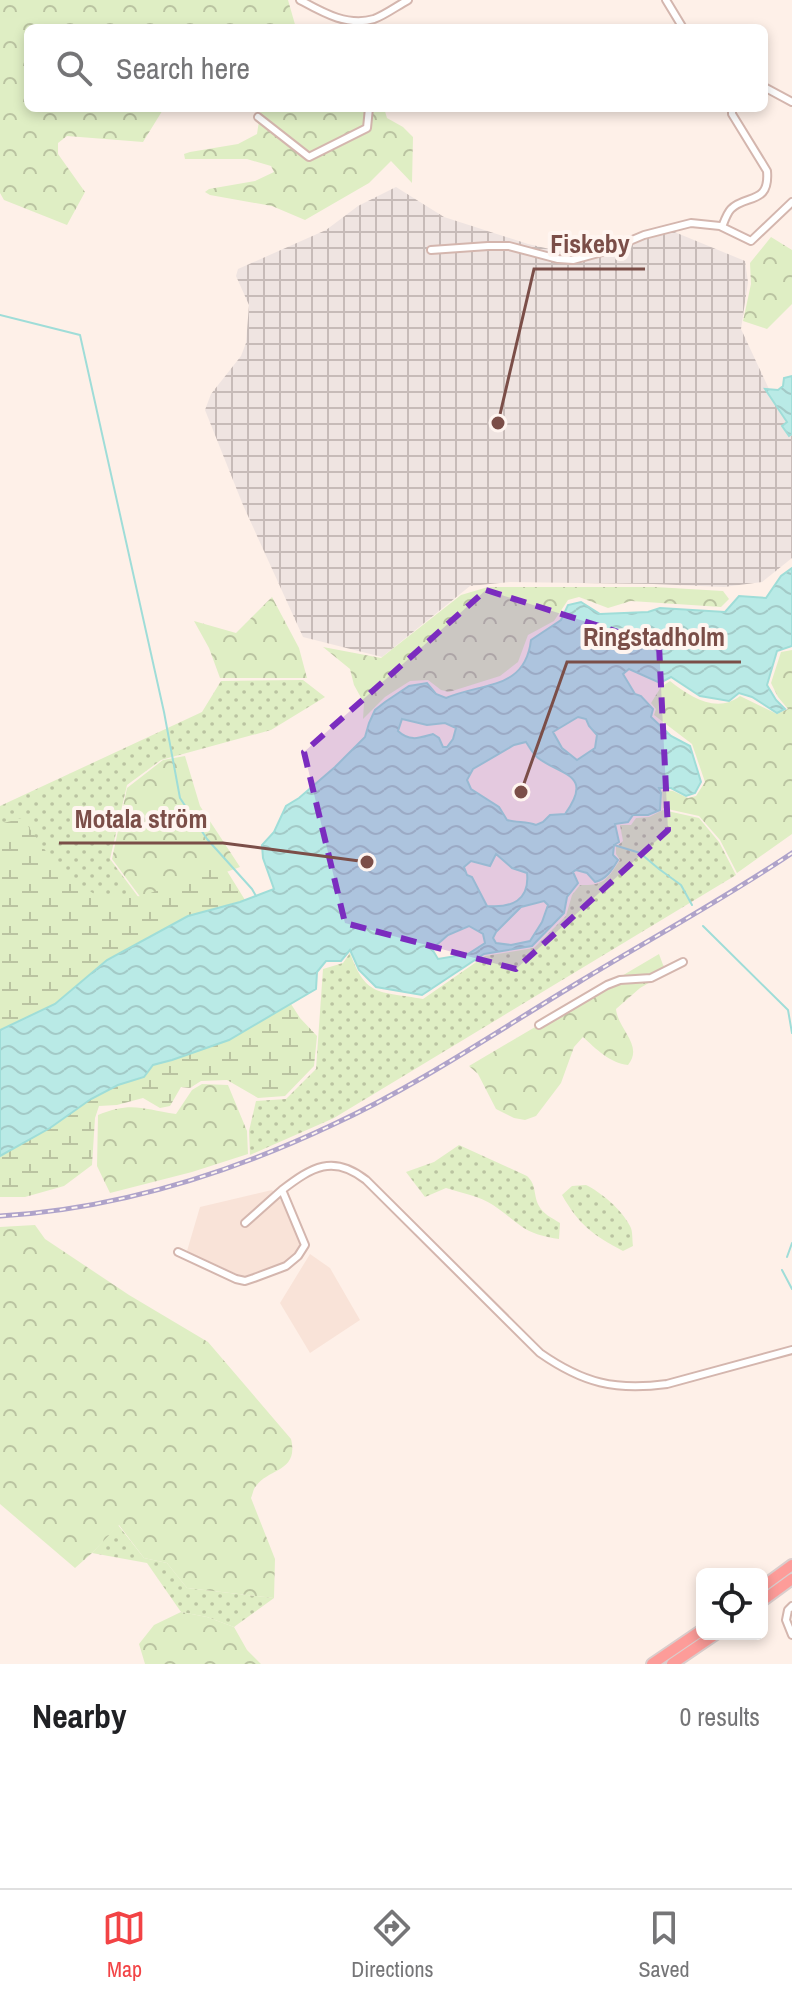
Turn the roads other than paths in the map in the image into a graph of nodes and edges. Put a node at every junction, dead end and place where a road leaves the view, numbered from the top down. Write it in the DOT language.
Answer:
graph roads {
  1 [pos="300,0"];
  2 [pos="408,0"];
  3 [pos="666,0"];
  4 [pos="353,24"];
  5 [pos="359,24"];
  6 [pos="681,24"];
  7 [pos="768,89"];
  8 [pos="792,102"];
  9 [pos="369,112"];
  10 [pos="732,112"];
  11 [pos="258,117"];
  12 [pos="792,202"];
  13 [pos="722,227"];
  14 [pos="431,250"];
  15 [pos="683,962"];
  16 [pos="539,1025"];
  17 [pos="282,1190"];
  18 [pos="245,1223"];
  19 [pos="178,1252"];
  20 [pos="792,1350"];
  21 [pos="792,1565"];
  22 [pos="792,1579"];
  23 [pos="768,1583"];
  24 [pos="768,1597"];
  25 [pos="792,1606"];
  26 [pos="696,1634"];
  27 [pos="792,1635"];
  28 [pos="707,1640"];
  29 [pos="652,1664"];
  30 [pos="675,1664"];
  1 -- 4 [label="street"];
  2 -- 5 [label="street"];
  3 -- 6 [label="street"];
  7 -- 8 [label="street"];
  9 -- 11 [label="street"];
  10 -- 13 [label="street"];
  12 -- 13 [label="street"];
  13 -- 14 [label="street"];
  15 -- 16 [label="street"];
  17 -- 18 [label="street"];
  17 -- 19 [label="street"];
  17 -- 20 [label="street"];
  21 -- 23 [label="highway"];
  22 -- 24 [label="highway"];
  25 -- 27 [label="street"];
  26 -- 29 [label="highway"];
  28 -- 30 [label="highway"];
}
